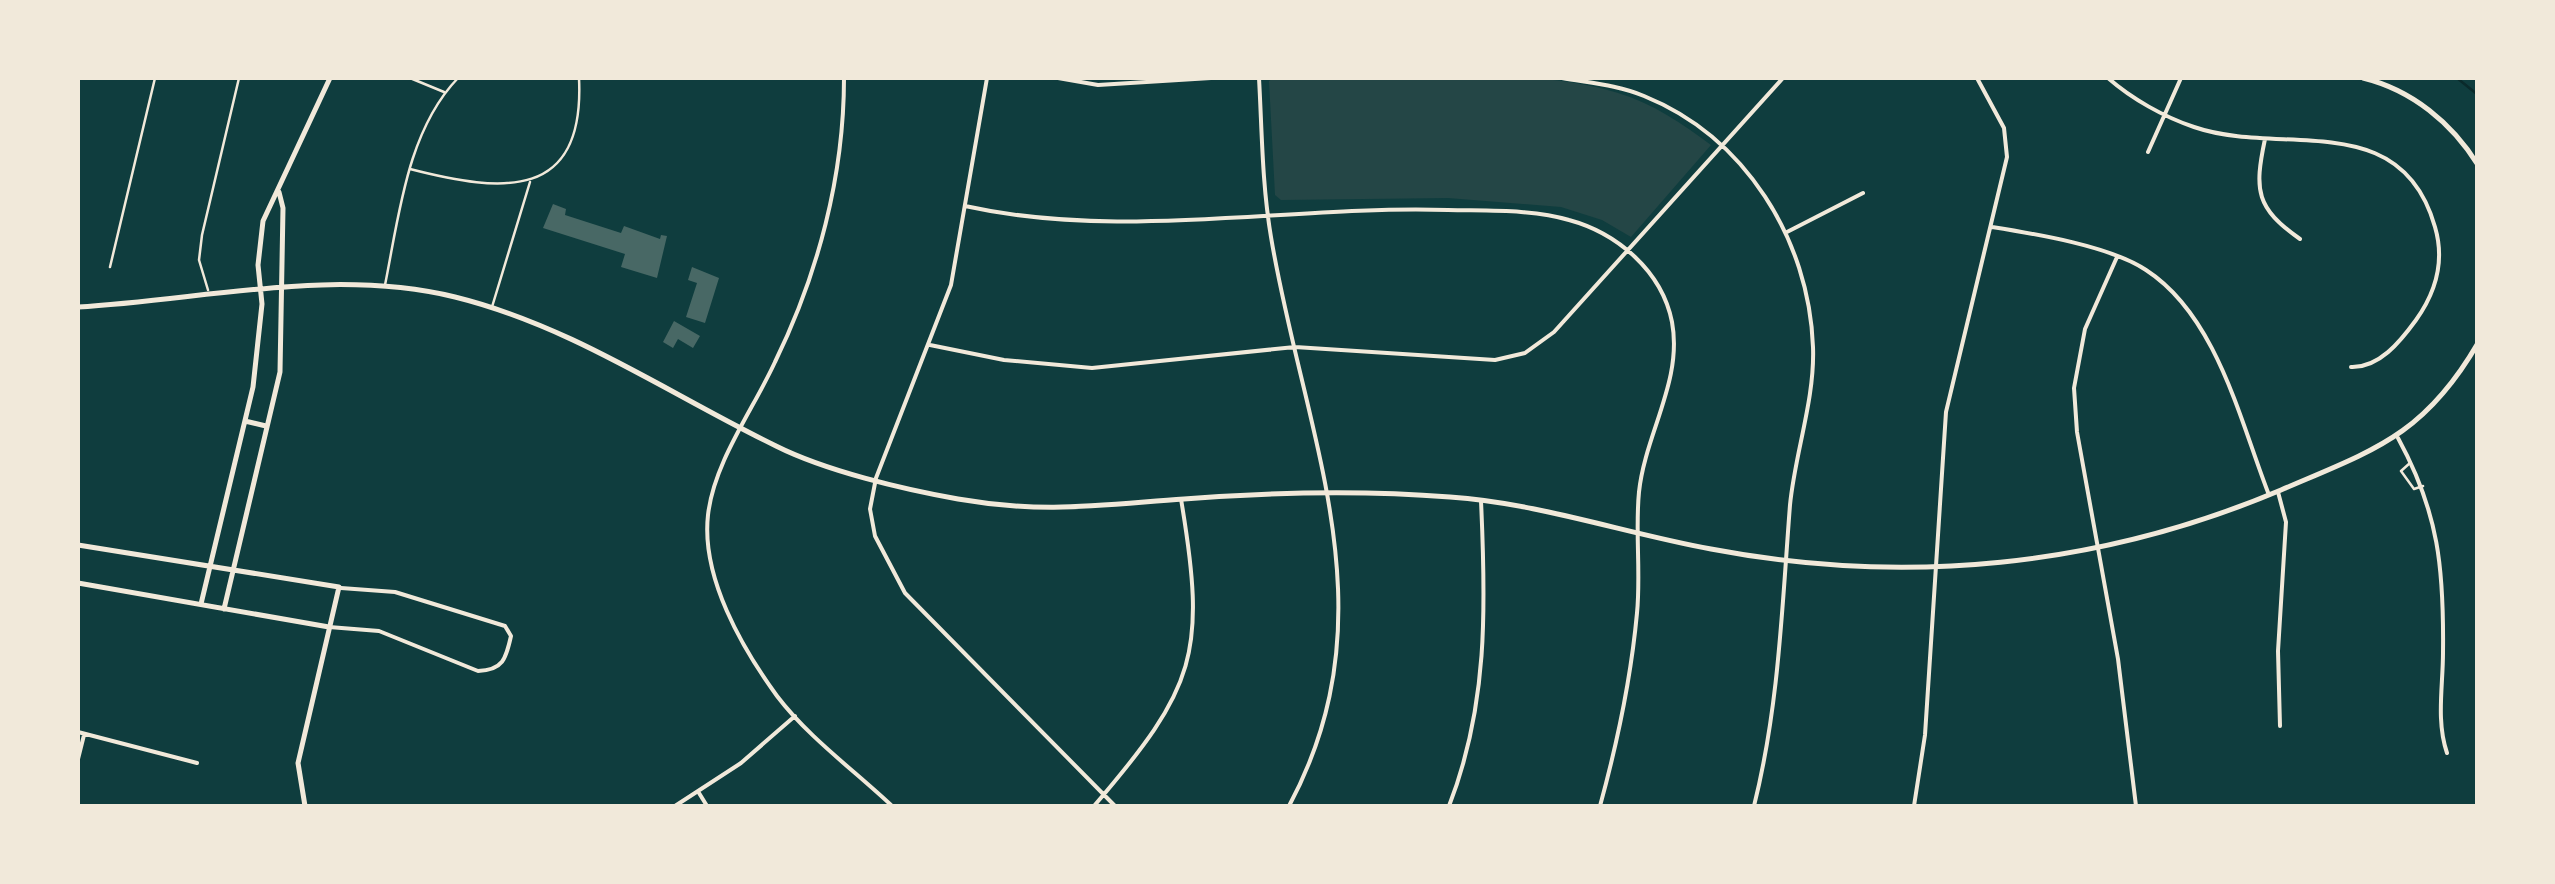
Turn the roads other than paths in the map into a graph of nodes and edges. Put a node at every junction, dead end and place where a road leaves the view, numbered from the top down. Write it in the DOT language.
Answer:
graph roads {
  1 [pos="154,78"];
  2 [pos="239,78"];
  3 [pos="330,78"];
  4 [pos="370,78"];
  5 [pos="395,78"];
  6 [pos="410,78"];
  7 [pos="458,78"];
  8 [pos="579,78"];
  9 [pos="844,78"];
  10 [pos="987,78"];
  11 [pos="1058,78"];
  12 [pos="1211,78"];
  13 [pos="1260,78"];
  14 [pos="1562,78"];
  15 [pos="1782,78"];
  16 [pos="1976,78"];
  17 [pos="2108,78"];
  18 [pos="2181,78"];
  19 [pos="2363,78"];
  20 [pos="446,92"];
  21 [pos="2164,114"];
  22 [pos="2265,139"];
  23 [pos="1721,147"];
  24 [pos="2148,152"];
  25 [pos="2478,165"];
  26 [pos="410,169"];
  27 [pos="530,182"];
  28 [pos="279,192"];
  29 [pos="1864,193"];
  30 [pos="964,206"];
  31 [pos="1267,213"];
  32 [pos="1991,226"];
  33 [pos="1786,232"];
  34 [pos="2300,239"];
  35 [pos="1628,250"];
  36 [pos="2117,258"];
  37 [pos="110,267"];
  38 [pos="283,287"];
  39 [pos="262,288"];
  40 [pos="385,288"];
  41 [pos="208,292"];
  42 [pos="78,307"];
  43 [pos="491,308"];
  44 [pos="2478,343"];
  45 [pos="930,345"];
  46 [pos="1295,346"];
  47 [pos="2351,367"];
  48 [pos="245,421"];
  49 [pos="267,426"];
  50 [pos="742,428"];
  51 [pos="2398,438"];
  52 [pos="2412,462"];
  53 [pos="876,478"];
  54 [pos="2423,486"];
  55 [pos="2277,491"];
  56 [pos="1326,492"];
  57 [pos="2270,494"];
  58 [pos="1181,499"];
  59 [pos="1481,501"];
  60 [pos="1639,533"];
  61 [pos="78,545"];
  62 [pos="2099,547"];
  63 [pos="1787,560"];
  64 [pos="210,565"];
  65 [pos="234,569"];
  66 [pos="1936,570"];
  67 [pos="78,582"];
  68 [pos="339,588"];
  69 [pos="201,604"];
  70 [pos="224,609"];
  71 [pos="329,628"];
  72 [pos="795,716"];
  73 [pos="2280,726"];
  74 [pos="81,733"];
  75 [pos="2447,753"];
  76 [pos="78,759"];
  77 [pos="196,763"];
  78 [pos="698,791"];
  79 [pos="1104,794"];
  80 [pos="305,806"];
  81 [pos="675,806"];
  82 [pos="706,806"];
  83 [pos="892,806"];
  84 [pos="1094,806"];
  85 [pos="1115,806"];
  86 [pos="1288,806"];
  87 [pos="1448,806"];
  88 [pos="1600,806"];
  89 [pos="1754,806"];
  90 [pos="1914,806"];
  91 [pos="2136,806"];
  1 -- 37 [label="lane"];
  2 -- 41 [label="lane"];
  3 -- 28 [label="street"];
  4 -- 5 [label="lane"];
  6 -- 20 [label="lane"];
  7 -- 20 [label="lane"];
  8 -- 27 [label="lane"];
  9 -- 50 [label="street"];
  10 -- 30 [label="street"];
  11 -- 12 [label="street"];
  13 -- 31 [label="street"];
  14 -- 23 [label="street"];
  15 -- 23 [label="street"];
  16 -- 32 [label="street"];
  17 -- 21 [label="street"];
  18 -- 21 [label="street"];
  19 -- 25 [label="street"];
  20 -- 26 [label="lane"];
  21 -- 22 [label="street"];
  21 -- 24 [label="street"];
  22 -- 34 [label="street"];
  22 -- 47 [label="street"];
  23 -- 33 [label="street"];
  23 -- 35 [label="street"];
  26 -- 27 [label="lane"];
  26 -- 40 [label="lane"];
  27 -- 43 [label="lane"];
  28 -- 38 [label="street"];
  28 -- 39 [label="street"];
  29 -- 33 [label="street"];
  30 -- 31 [label="street"];
  30 -- 45 [label="street"];
  31 -- 35 [label="street"];
  31 -- 46 [label="street"];
  32 -- 36 [label="street"];
  32 -- 66 [label="street"];
  33 -- 63 [label="street"];
  35 -- 46 [label="street"];
  35 -- 60 [label="street"];
  36 -- 57 [label="street"];
  36 -- 62 [label="street"];
  38 -- 39 [label="street"];
  38 -- 40 [label="street"];
  38 -- 49 [label="street"];
  39 -- 41 [label="street"];
  39 -- 48 [label="street"];
  40 -- 43 [label="street"];
  41 -- 42 [label="street"];
  43 -- 50 [label="street"];
  44 -- 51 [label="street"];
  45 -- 46 [label="street"];
  45 -- 53 [label="street"];
  46 -- 56 [label="street"];
  48 -- 49 [label="street"];
  48 -- 64 [label="street"];
  49 -- 65 [label="street"];
  50 -- 53 [label="street"];
  50 -- 72 [label="street"];
  51 -- 52 [label="street"];
  51 -- 55 [label="street"];
  52 -- 54 [label="street"];
  52 -- 54 [label="lane"];
  53 -- 58 [label="street"];
  53 -- 79 [label="street"];
  54 -- 75 [label="street"];
  55 -- 57 [label="street"];
  55 -- 73 [label="street"];
  56 -- 58 [label="street"];
  56 -- 59 [label="street"];
  56 -- 86 [label="street"];
  57 -- 62 [label="street"];
  58 -- 79 [label="street"];
  59 -- 60 [label="street"];
  59 -- 87 [label="street"];
  60 -- 63 [label="street"];
  60 -- 88 [label="street"];
  61 -- 64 [label="street"];
  62 -- 66 [label="street"];
  62 -- 91 [label="street"];
  63 -- 66 [label="street"];
  63 -- 89 [label="street"];
  64 -- 65 [label="street"];
  64 -- 69 [label="street"];
  65 -- 68 [label="street"];
  65 -- 70 [label="street"];
  66 -- 90 [label="street"];
  67 -- 69 [label="street"];
  68 -- 71 [label="street"];
  68 -- 71 [label="street"];
  69 -- 70 [label="street"];
  70 -- 71 [label="street"];
  71 -- 80 [label="street"];
  72 -- 78 [label="street"];
  72 -- 83 [label="street"];
  74 -- 76 [label="street"];
  74 -- 77 [label="street"];
  78 -- 81 [label="street"];
  78 -- 82 [label="street"];
  79 -- 84 [label="street"];
  79 -- 85 [label="street"];
}
